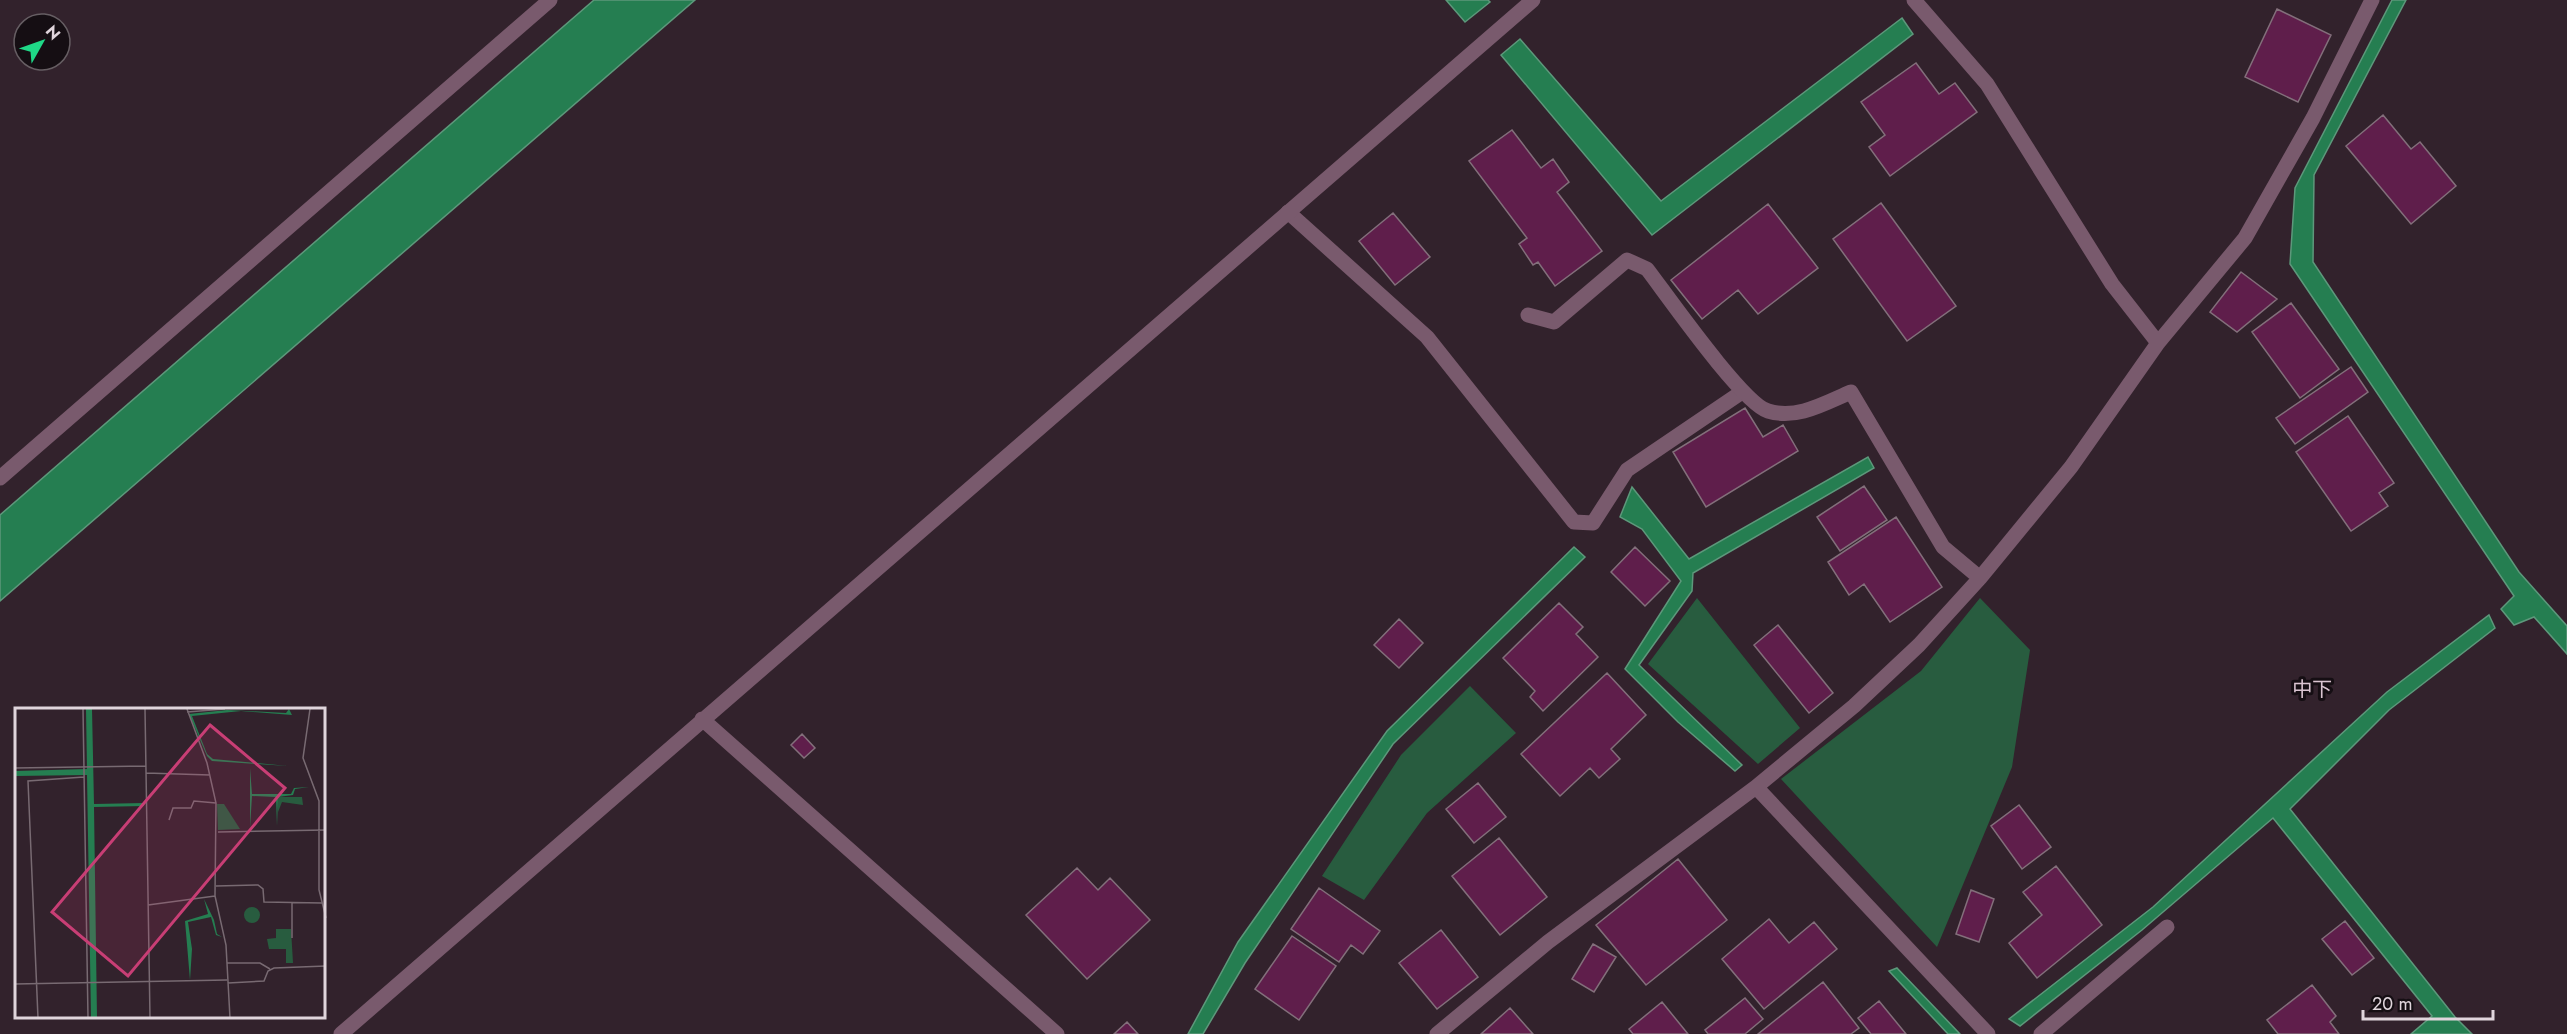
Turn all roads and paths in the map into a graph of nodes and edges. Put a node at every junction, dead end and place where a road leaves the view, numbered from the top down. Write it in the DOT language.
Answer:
graph roads {
  1 [pos="550,0"];
  2 [pos="1533,0"];
  3 [pos="1914,0"];
  4 [pos="2372,0"];
  5 [pos="1288,212"];
  6 [pos="1528,315"];
  7 [pos="2158,343"];
  8 [pos="1742,392"];
  9 [pos="0,478"];
  10 [pos="1980,578"];
  11 [pos="702,719"];
  12 [pos="1756,787"];
  13 [pos="2168,927"];
  14 [pos="341,1034"];
  15 [pos="1057,1034"];
  16 [pos="1437,1034"];
  17 [pos="1988,1034"];
  18 [pos="2041,1034"];
  1 -- 9 [label="street"];
  2 -- 5 [label="street"];
  3 -- 7 [label="street"];
  4 -- 7 [label="street"];
  5 -- 8 [label="street"];
  5 -- 11 [label="street"];
  6 -- 8 [label="street"];
  7 -- 10 [label="street"];
  8 -- 10 [label="street"];
  10 -- 12 [label="street"];
  11 -- 14 [label="street"];
  11 -- 15 [label="street"];
  12 -- 16 [label="street"];
  12 -- 17 [label="street"];
  13 -- 18 [label="street"];
}
